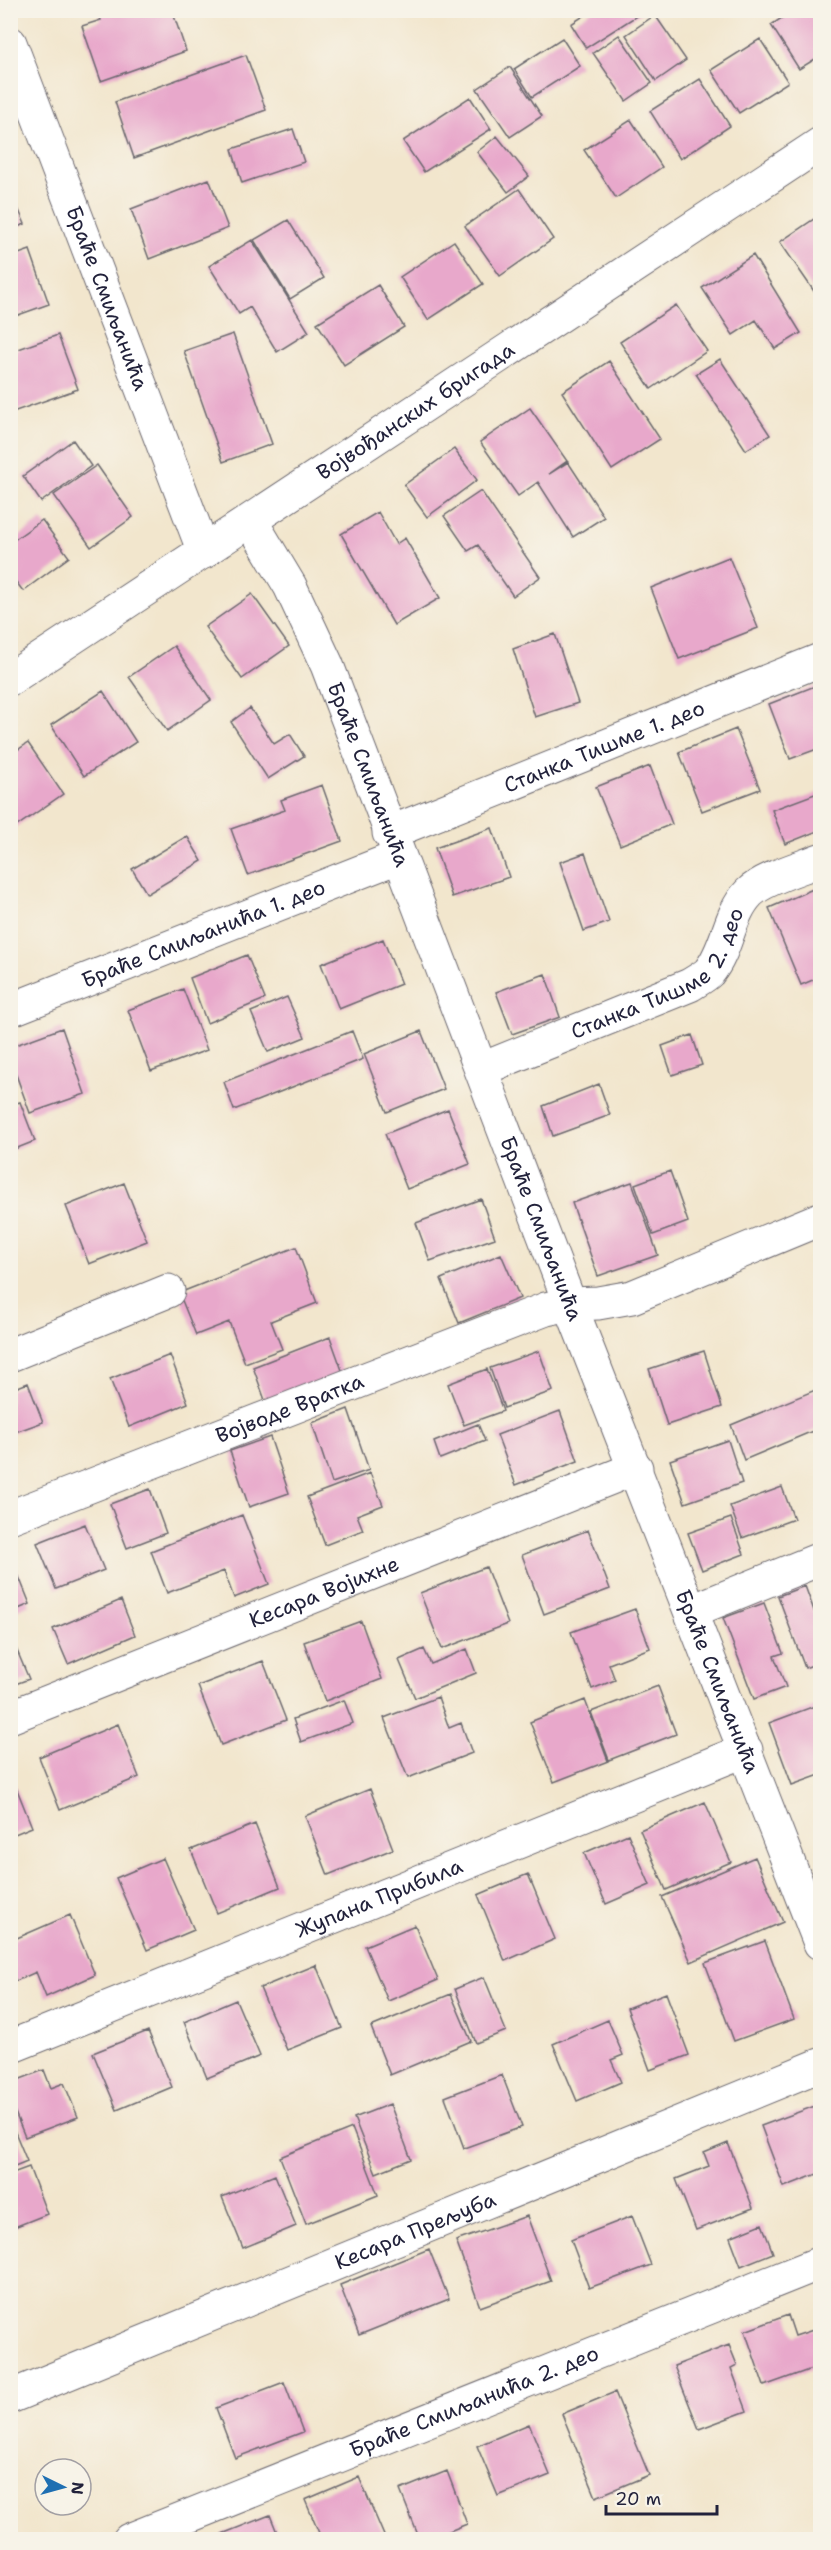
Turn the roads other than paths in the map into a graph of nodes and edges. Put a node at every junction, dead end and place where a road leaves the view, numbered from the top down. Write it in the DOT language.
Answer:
graph roads {
  1 [pos="10,43"];
  2 [pos="820,144"];
  3 [pos="251,521"];
  4 [pos="204,552"];
  5 [pos="820,660"];
  6 [pos="10,679"];
  7 [pos="394,845"];
  8 [pos="820,860"];
  9 [pos="10,1010"];
  10 [pos="482,1069"];
  11 [pos="820,1219"];
  12 [pos="168,1291"];
  13 [pos="570,1304"];
  14 [pos="10,1355"];
  15 [pos="636,1468"];
  16 [pos="10,1516"];
  17 [pos="820,1559"];
  18 [pos="692,1611"];
  19 [pos="10,1717"];
  20 [pos="746,1750"];
  21 [pos="819,1932"];
  22 [pos="10,2048"];
  23 [pos="820,2065"];
  24 [pos="820,2263"];
  25 [pos="10,2397"];
  26 [pos="129,2540"];
  1 -- 4 [label="street, Браће Смиљанића"];
  2 -- 3 [label="street, Војвођанских бригада"];
  3 -- 4 [label="street, Војвођанских бригада"];
  3 -- 7 [label="street, Браће Смиљанића"];
  4 -- 6 [label="street, Војвођанских бригада"];
  5 -- 7 [label="street, Станка Тишме 1. део"];
  7 -- 9 [label="street, Браће Смиљанића 1. део"];
  7 -- 10 [label="street, Браће Смиљанића"];
  8 -- 10 [label="street, Станка Тишме 2. део"];
  10 -- 13 [label="street, Браће Смиљанића"];
  11 -- 13 [label="street, Војводе Вратка"];
  12 -- 14 [label="street"];
  13 -- 15 [label="street, Браће Смиљанића"];
  13 -- 16 [label="street, Војводе Вратка"];
  15 -- 18 [label="street, Браће Смиљанића"];
  15 -- 19 [label="street, Кесара Војихне"];
  17 -- 18 [label="street"];
  18 -- 20 [label="street, Браће Смиљанића"];
  20 -- 21 [label="street, Браће Смиљанића"];
  20 -- 22 [label="street, Жупана Прибила"];
  23 -- 25 [label="street, Кесара Прељуба"];
  24 -- 26 [label="street, Браће Смиљанића 2. део"];
}
